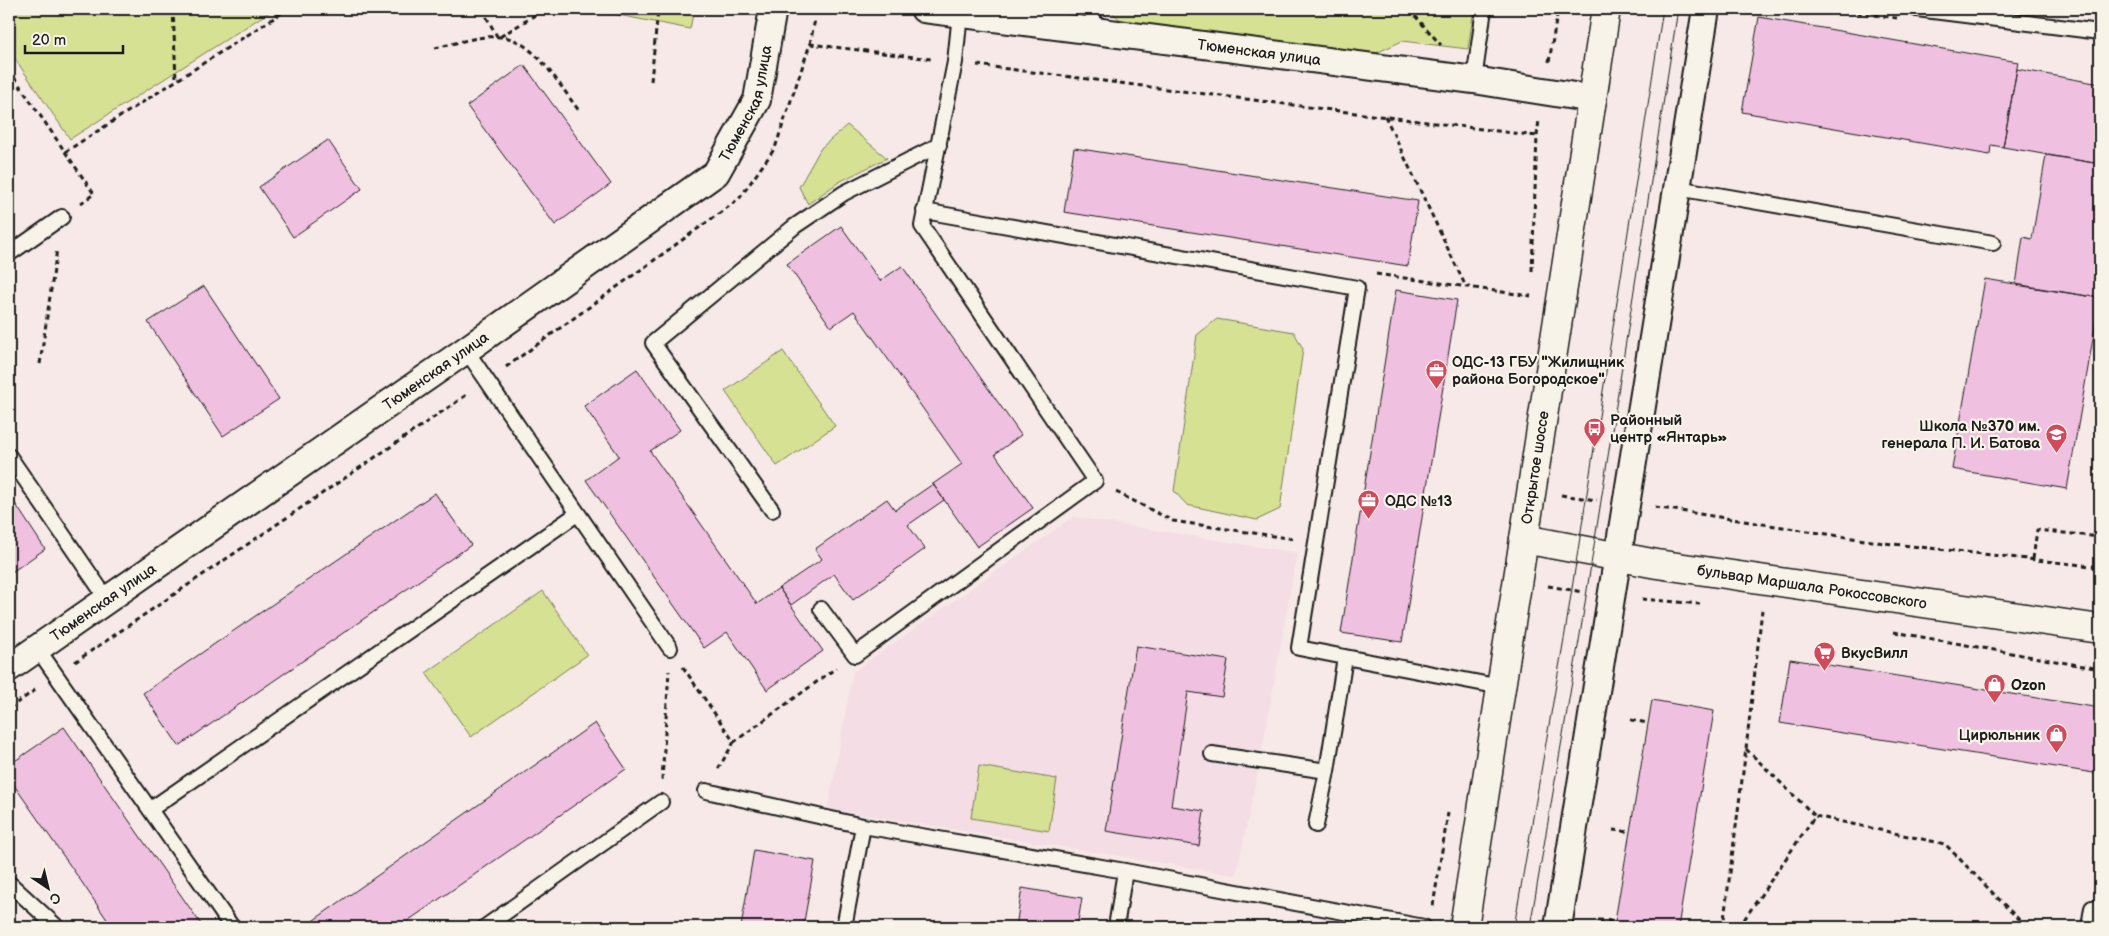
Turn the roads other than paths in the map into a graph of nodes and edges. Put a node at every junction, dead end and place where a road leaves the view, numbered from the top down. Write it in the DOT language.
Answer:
graph roads {
  1 [pos="773,9"];
  2 [pos="924,9"];
  3 [pos="1484,9"];
  4 [pos="1606,9"];
  5 [pos="1706,9"];
  6 [pos="1918,9"];
  7 [pos="960,14"];
  8 [pos="1093,19"];
  9 [pos="2100,32"];
  10 [pos="1474,80"];
  11 [pos="1593,98"];
  12 [pos="940,145"];
  13 [pos="1677,188"];
  14 [pos="924,211"];
  15 [pos="62,217"];
  16 [pos="1994,243"];
  17 [pos="9,254"];
  18 [pos="466,350"];
  19 [pos="9,456"];
  20 [pos="772,510"];
  21 [pos="576,514"];
  22 [pos="1524,539"];
  23 [pos="1618,556"];
  24 [pos="107,599"];
  25 [pos="821,608"];
  26 [pos="2100,629"];
  27 [pos="37,648"];
  28 [pos="670,648"];
  29 [pos="1345,657"];
  30 [pos="9,668"];
  31 [pos="1501,688"];
  32 [pos="1212,754"];
  33 [pos="1327,771"];
  34 [pos="706,791"];
  35 [pos="661,802"];
  36 [pos="151,808"];
  37 [pos="1316,824"];
  38 [pos="862,826"];
  39 [pos="1126,871"];
  40 [pos="9,883"];
  41 [pos="2100,910"];
  42 [pos="57,927"];
  43 [pos="232,927"];
  44 [pos="485,927"];
  45 [pos="844,927"];
  46 [pos="1116,927"];
  47 [pos="1424,927"];
  48 [pos="1464,927"];
  49 [pos="1558,927"];
  50 [pos="2089,927"];
  1 -- 18 [label="street, Тюменская улица"];
  2 -- 7 [label="street, Тюменская улица"];
  3 -- 10 [label="lane"];
  4 -- 11 [label="main road, Открытое шоссе"];
  5 -- 13 [label="street"];
  6 -- 9 [label="lane"];
  7 -- 8 [label="street, Тюменская улица"];
  7 -- 12 [label="lane"];
  8 -- 10 [label="street, Тюменская улица"];
  10 -- 11 [label="street, Тюменская улица"];
  11 -- 22 [label="main road, Открытое шоссе"];
  12 -- 14 [label="lane"];
  12 -- 20 [label="lane"];
  13 -- 16 [label="lane"];
  13 -- 23 [label="street"];
  14 -- 25 [label="lane"];
  14 -- 29 [label="lane"];
  15 -- 17 [label="lane"];
  18 -- 21 [label="lane"];
  18 -- 24 [label="street, Тюменская улица"];
  19 -- 24 [label="lane"];
  21 -- 28 [label="lane"];
  21 -- 36 [label="lane"];
  22 -- 23 [label="main road, бульвар Маршала Рокоссовского"];
  22 -- 31 [label="main road, Открытое шоссе"];
  23 -- 26 [label="main road, бульвар Маршала Рокоссовского"];
  23 -- 49 [label="street"];
  24 -- 27 [label="street, Тюменская улица"];
  27 -- 30 [label="street, Тюменская улица"];
  27 -- 36 [label="lane"];
  29 -- 31 [label="lane"];
  29 -- 33 [label="lane"];
  31 -- 48 [label="main road, Открытое шоссе"];
  32 -- 33 [label="lane"];
  33 -- 37 [label="lane"];
  34 -- 38 [label="lane"];
  35 -- 44 [label="lane"];
  36 -- 43 [label="lane"];
  38 -- 39 [label="lane"];
  38 -- 45 [label="lane"];
  39 -- 46 [label="lane"];
  39 -- 47 [label="lane"];
  40 -- 42 [label="lane"];
  41 -- 50 [label="lane"];
}
